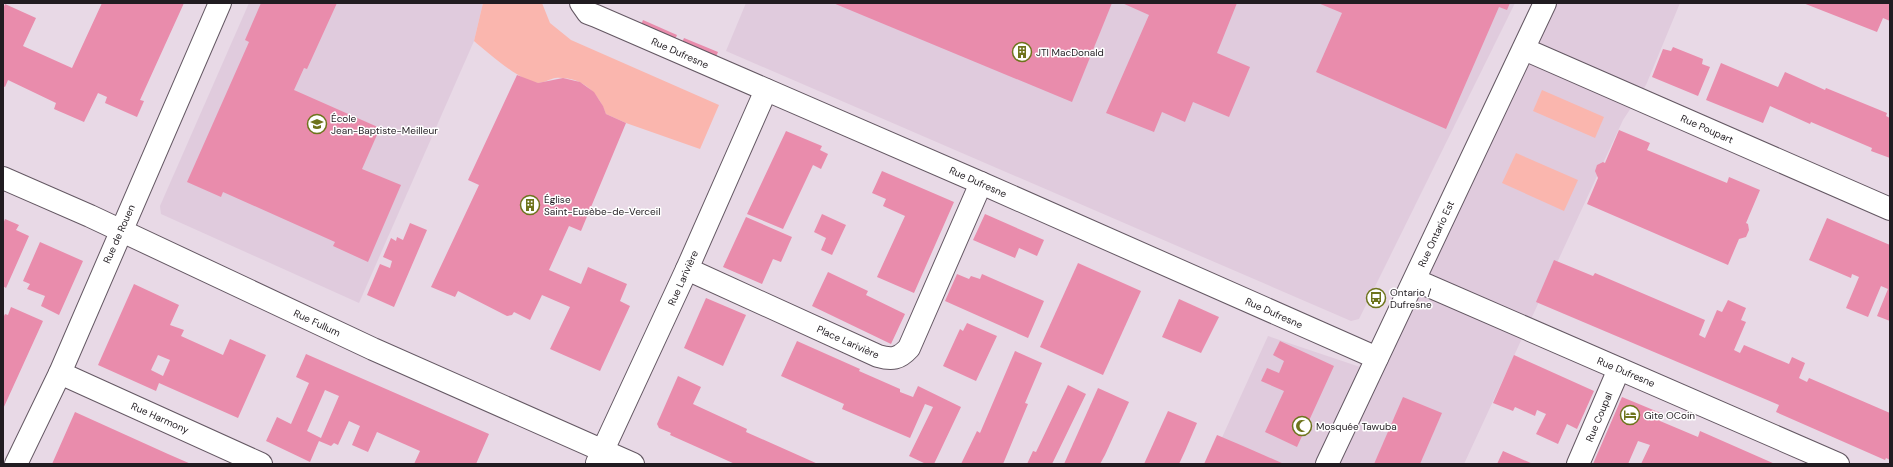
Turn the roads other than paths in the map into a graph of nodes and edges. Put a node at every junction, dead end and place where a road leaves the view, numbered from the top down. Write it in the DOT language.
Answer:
graph roads {
  1 [pos="220,3"];
  2 [pos="581,3"];
  3 [pos="1545,3"];
  4 [pos="1524,49"];
  5 [pos="766,90"];
  6 [pos="3,178"];
  7 [pos="981,183"];
  8 [pos="1890,209"];
  9 [pos="120,231"];
  10 [pos="687,269"];
  11 [pos="1415,280"];
  12 [pos="1377,358"];
  13 [pos="1619,369"];
  14 [pos="60,373"];
  15 [pos="600,457"];
  16 [pos="1810,459"];
  17 [pos="16,464"];
  18 [pos="261,464"];
  19 [pos="633,464"];
  20 [pos="1327,464"];
  21 [pos="1578,464"];
  22 [pos="1838,464"];
  1 -- 9 [label="street, Rue de Rouen"];
  2 -- 5 [label="street, Rue Dufresne"];
  3 -- 4 [label="street, Rue Ontario Est"];
  4 -- 8 [label="street, Rue Poupart"];
  4 -- 11 [label="street, Rue Ontario Est"];
  5 -- 7 [label="street, Rue Dufresne"];
  5 -- 10 [label="street, Rue Larivière"];
  6 -- 9 [label="street, Rue Fullum"];
  7 -- 10 [label="street, Place Larivière"];
  7 -- 12 [label="street, Rue Dufresne"];
  9 -- 14 [label="street, Rue de Rouen"];
  9 -- 15 [label="street, Rue Fullum"];
  10 -- 15 [label="street, Rue Larivière"];
  11 -- 12 [label="street, Rue Ontario Est"];
  11 -- 13 [label="street, Rue Dufresne"];
  12 -- 20 [label="street, Rue Ontario Est"];
  13 -- 16 [label="street, Rue Dufresne"];
  13 -- 21 [label="street, Rue Coupal"];
  14 -- 17 [label="street, Rue de Rouen"];
  14 -- 18 [label="street, Rue Harmony"];
  15 -- 19 [label="street, Rue Fullum"];
  16 -- 22 [label="street, Rue Dufresne"];
}
